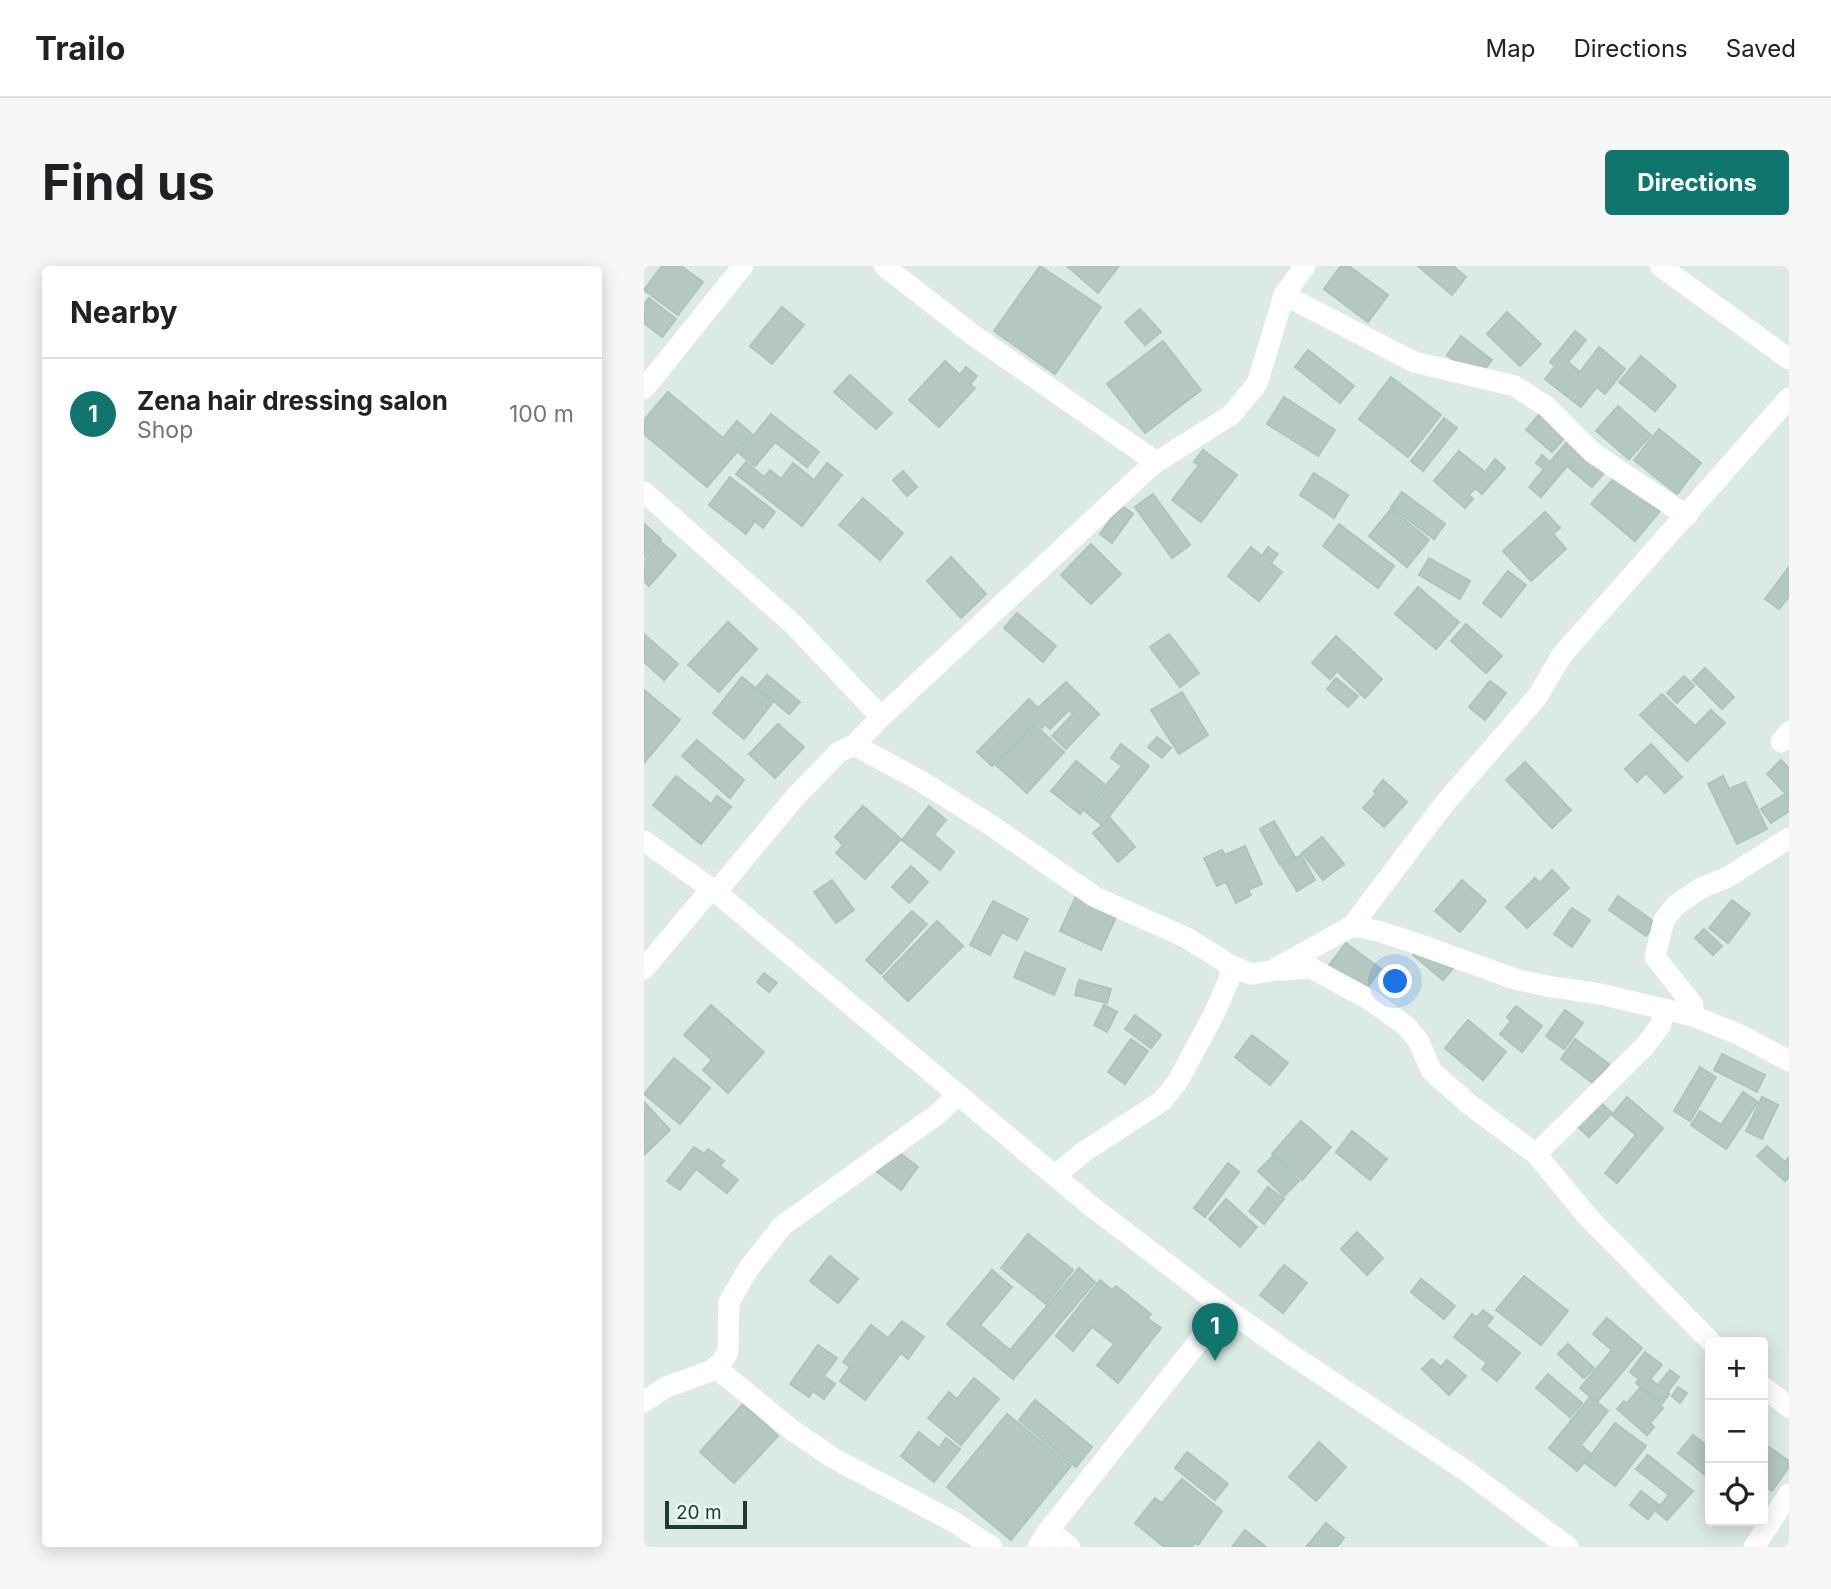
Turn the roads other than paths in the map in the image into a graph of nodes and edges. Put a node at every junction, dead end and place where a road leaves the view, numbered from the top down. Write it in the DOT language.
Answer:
graph roads {
  1 [pos="743,266"];
  2 [pos="884,266"];
  3 [pos="1305,266"];
  4 [pos="1660,266"];
  5 [pos="1284,295"];
  6 [pos="1789,359"];
  7 [pos="644,389"];
  8 [pos="1789,398"];
  9 [pos="1156,462"];
  10 [pos="644,492"];
  11 [pos="1687,516"];
  12 [pos="881,717"];
  13 [pos="854,745"];
  14 [pos="1789,838"];
  15 [pos="644,841"];
  16 [pos="714,891"];
  17 [pos="1352,926"];
  18 [pos="1230,965"];
  19 [pos="644,970"];
  20 [pos="1271,971"];
  21 [pos="1665,1010"];
  22 [pos="1693,1016"];
  23 [pos="1789,1061"];
  24 [pos="958,1094"];
  25 [pos="1536,1154"];
  26 [pos="1055,1176"];
  27 [pos="1225,1308"];
  28 [pos="1706,1337"];
  29 [pos="716,1368"];
  30 [pos="1768,1391"];
  31 [pos="644,1402"];
  32 [pos="1789,1407"];
  33 [pos="1789,1494"];
  34 [pos="1043,1539"];
  35 [pos="992,1547"];
  36 [pos="1070,1547"];
  37 [pos="1568,1547"];
  38 [pos="1754,1547"];
  1 -- 7 [label="street"];
  2 -- 9 [label="street"];
  3 -- 5 [label="street"];
  4 -- 6 [label="street"];
  5 -- 9 [label="street"];
  5 -- 11 [label="street"];
  8 -- 11 [label="street"];
  9 -- 12 [label="street"];
  10 -- 12 [label="street"];
  11 -- 17 [label="street"];
  12 -- 13 [label="street"];
  13 -- 16 [label="street"];
  13 -- 18 [label="street"];
  14 -- 22 [label="street"];
  15 -- 16 [label="street"];
  16 -- 19 [label="street"];
  16 -- 24 [label="street"];
  17 -- 20 [label="street"];
  17 -- 21 [label="street"];
  18 -- 20 [label="street"];
  18 -- 26 [label="street"];
  20 -- 25 [label="street"];
  21 -- 22 [label="street"];
  21 -- 25 [label="street"];
  22 -- 23 [label="street"];
  24 -- 26 [label="street"];
  24 -- 29 [label="street"];
  25 -- 28 [label="street"];
  26 -- 27 [label="street"];
  27 -- 34 [label="street"];
  27 -- 37 [label="street"];
  29 -- 31 [label="street"];
  29 -- 35 [label="street"];
  30 -- 32 [label="street"];
  33 -- 38 [label="street"];
  34 -- 36 [label="street"];
}
